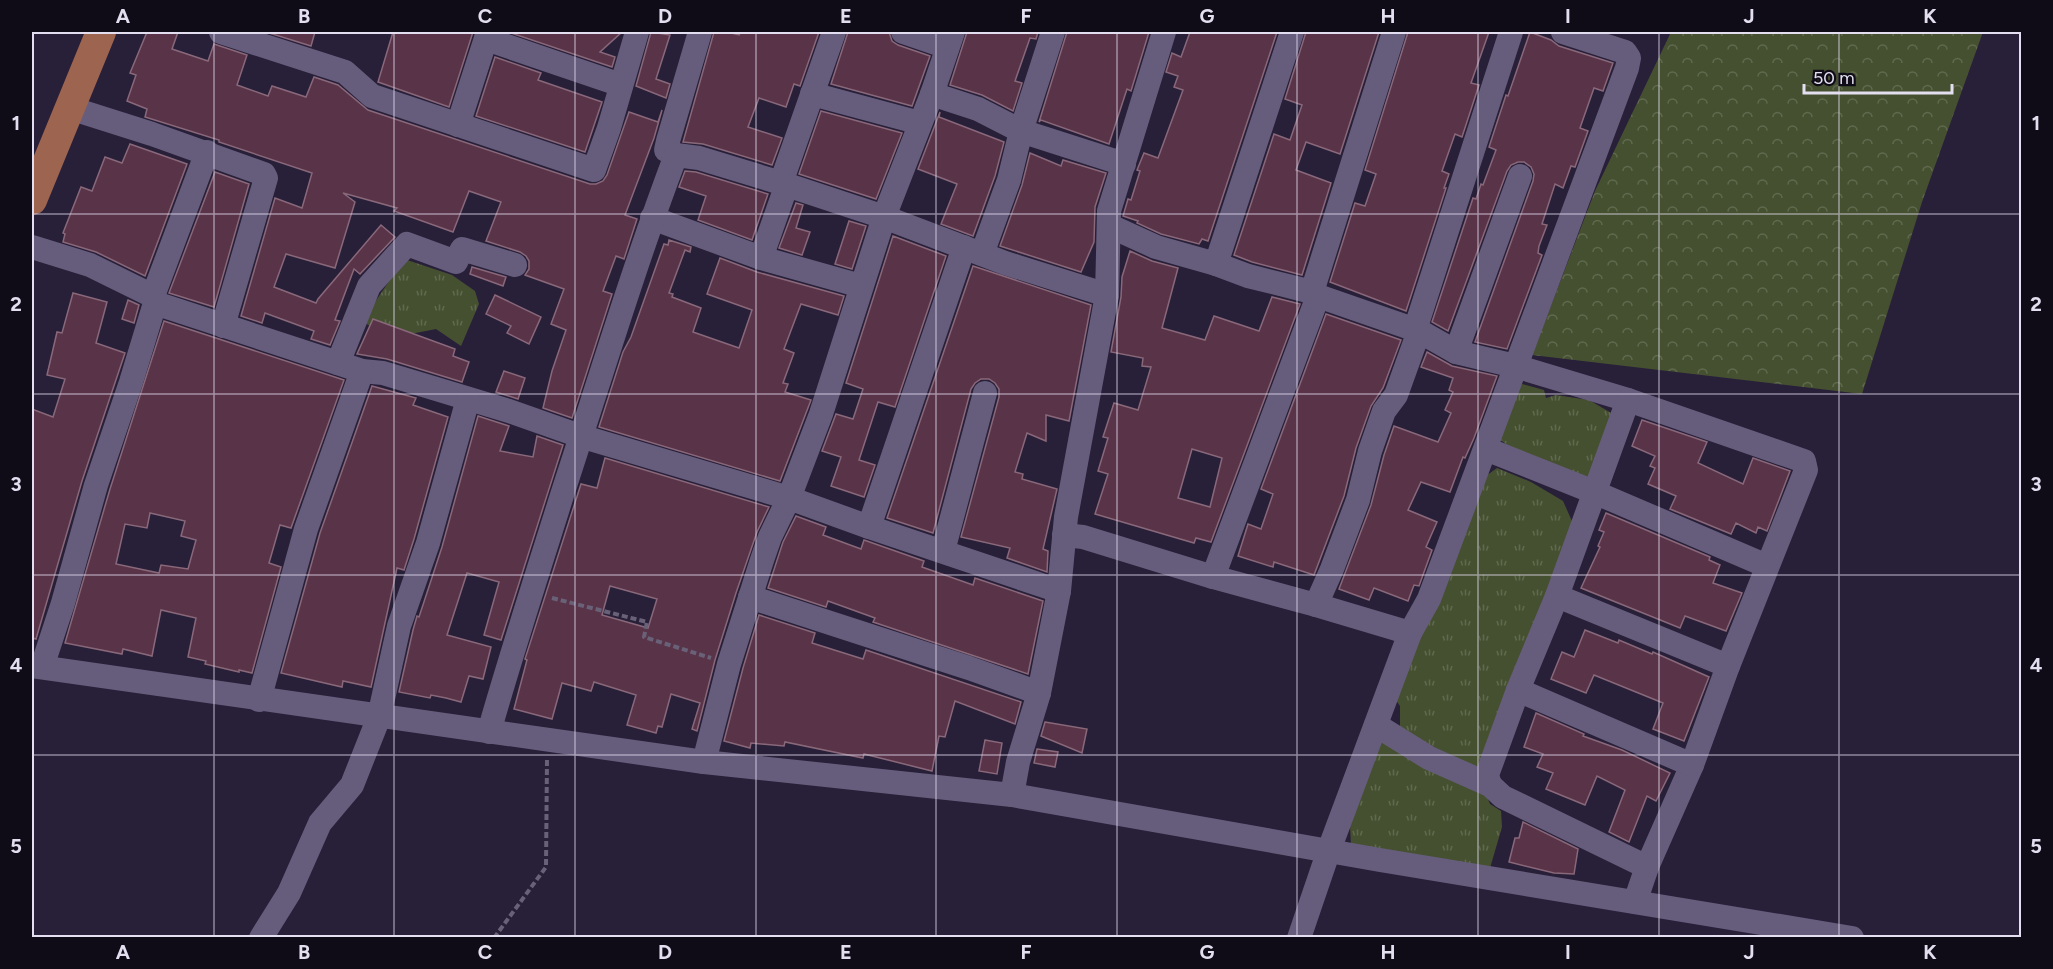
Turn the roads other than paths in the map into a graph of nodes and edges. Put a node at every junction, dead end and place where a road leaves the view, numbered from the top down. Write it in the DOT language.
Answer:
graph roads {
  1 [pos="101,32"];
  2 [pos="221,32"];
  3 [pos="637,32"];
  4 [pos="834,32"];
  5 [pos="903,32"];
  6 [pos="1052,32"];
  7 [pos="1164,32"];
  8 [pos="1292,32"];
  9 [pos="1394,32"];
  10 [pos="1511,32"];
  11 [pos="1563,32"];
  12 [pos="694,33"];
  13 [pos="487,35"];
  14 [pos="950,39"];
  15 [pos="621,85"];
  16 [pos="812,94"];
  17 [pos="932,94"];
  18 [pos="70,108"];
  19 [pos="920,123"];
  20 [pos="458,125"];
  21 [pos="1021,132"];
  22 [pos="207,152"];
  23 [pos="676,155"];
  24 [pos="1124,164"];
  25 [pos="1520,176"];
  26 [pos="783,185"];
  27 [pos="32,200"];
  28 [pos="652,218"];
  29 [pos="884,218"];
  30 [pos="1110,226"];
  31 [pos="32,247"];
  32 [pos="973,250"];
  33 [pos="761,258"];
  34 [pos="1216,264"];
  35 [pos="515,266"];
  36 [pos="861,286"];
  37 [pos="1315,294"];
  38 [pos="1107,296"];
  39 [pos="154,300"];
  40 [pos="223,326"];
  41 [pos="1417,330"];
  42 [pos="1456,352"];
  43 [pos="338,363"];
  44 [pos="1515,366"];
  45 [pos="362,370"];
  46 [pos="986,393"];
  47 [pos="468,399"];
  48 [pos="1628,400"];
  49 [pos="580,436"];
  50 [pos="1486,449"];
  51 [pos="1594,492"];
  52 [pos="789,498"];
  53 [pos="869,527"];
  54 [pos="1064,535"];
  55 [pos="943,551"];
  56 [pos="1767,566"];
  57 [pos="1213,577"];
  58 [pos="1059,591"];
  59 [pos="1557,596"];
  60 [pos="750,597"];
  61 [pos="1316,605"];
  62 [pos="1410,633"];
  63 [pos="1728,666"];
  64 [pos="37,667"];
  65 [pos="1518,690"];
  66 [pos="1039,693"];
  67 [pos="259,700"];
  68 [pos="379,717"];
  69 [pos="1376,725"];
  70 [pos="489,732"];
  71 [pos="704,762"];
  72 [pos="1692,765"];
  73 [pos="1490,785"];
  74 [pos="1012,795"];
  75 [pos="1329,850"];
  76 [pos="1647,867"];
  77 [pos="1635,902"];
  78 [pos="261,938"];
  79 [pos="1299,938"];
  80 [pos="1851,938"];
  1 -- 18 [label="main road"];
  2 -- 20 [label="street"];
  3 -- 15 [label="street"];
  4 -- 16 [label="street"];
  5 -- 14 [label="street"];
  6 -- 21 [label="street"];
  7 -- 24 [label="street"];
  8 -- 34 [label="street"];
  9 -- 37 [label="street"];
  10 -- 41 [label="street"];
  11 -- 44 [label="street"];
  12 -- 23 [label="street"];
  13 -- 15 [label="street"];
  13 -- 20 [label="street"];
  14 -- 17 [label="street"];
  15 -- 20 [label="street"];
  16 -- 19 [label="street"];
  16 -- 26 [label="street"];
  17 -- 19 [label="street"];
  17 -- 21 [label="street"];
  18 -- 22 [label="street"];
  18 -- 27 [label="main road"];
  19 -- 29 [label="street"];
  21 -- 24 [label="street"];
  21 -- 32 [label="street"];
  22 -- 39 [label="street"];
  22 -- 40 [label="street"];
  23 -- 26 [label="street"];
  23 -- 28 [label="street"];
  24 -- 30 [label="street"];
  25 -- 42 [label="street"];
  26 -- 29 [label="street"];
  26 -- 33 [label="street"];
  28 -- 33 [label="street"];
  28 -- 49 [label="street"];
  29 -- 32 [label="street"];
  29 -- 36 [label="street"];
  30 -- 34 [label="street"];
  30 -- 38 [label="street"];
  31 -- 39 [label="street"];
  32 -- 38 [label="street"];
  32 -- 53 [label="street"];
  33 -- 36 [label="street"];
  34 -- 37 [label="street"];
  35 -- 43 [label="street"];
  36 -- 52 [label="street"];
  37 -- 41 [label="street"];
  37 -- 57 [label="street"];
  38 -- 54 [label="street"];
  39 -- 40 [label="street"];
  39 -- 64 [label="street"];
  40 -- 43 [label="street"];
  41 -- 42 [label="street"];
  41 -- 61 [label="street"];
  42 -- 44 [label="street"];
  43 -- 45 [label="street"];
  44 -- 48 [label="street"];
  44 -- 50 [label="street"];
  45 -- 47 [label="street"];
  45 -- 67 [label="street"];
  46 -- 55 [label="street"];
  47 -- 49 [label="street"];
  47 -- 68 [label="street"];
  48 -- 51 [label="street"];
  48 -- 56 [label="street"];
  49 -- 52 [label="street"];
  49 -- 70 [label="street"];
  50 -- 51 [label="street"];
  50 -- 62 [label="street"];
  51 -- 56 [label="street"];
  51 -- 59 [label="street"];
  52 -- 53 [label="street"];
  52 -- 60 [label="street"];
  53 -- 55 [label="street"];
  54 -- 57 [label="street"];
  54 -- 58 [label="street"];
  55 -- 58 [label="street"];
  56 -- 63 [label="street"];
  57 -- 61 [label="street"];
  58 -- 66 [label="street"];
  59 -- 63 [label="street"];
  59 -- 65 [label="street"];
  60 -- 66 [label="street"];
  60 -- 71 [label="street"];
  61 -- 62 [label="street"];
  62 -- 69 [label="street"];
  63 -- 72 [label="street"];
  64 -- 67 [label="street"];
  65 -- 72 [label="street"];
  65 -- 73 [label="street"];
  66 -- 74 [label="street"];
  67 -- 68 [label="street"];
  68 -- 70 [label="street"];
  68 -- 78 [label="street"];
  69 -- 73 [label="street"];
  69 -- 75 [label="street"];
  70 -- 71 [label="street"];
  71 -- 74 [label="street"];
  72 -- 76 [label="street"];
  73 -- 76 [label="street"];
  74 -- 75 [label="street"];
  75 -- 77 [label="street"];
  75 -- 79 [label="street"];
  76 -- 77 [label="street"];
  77 -- 80 [label="street"];
}
